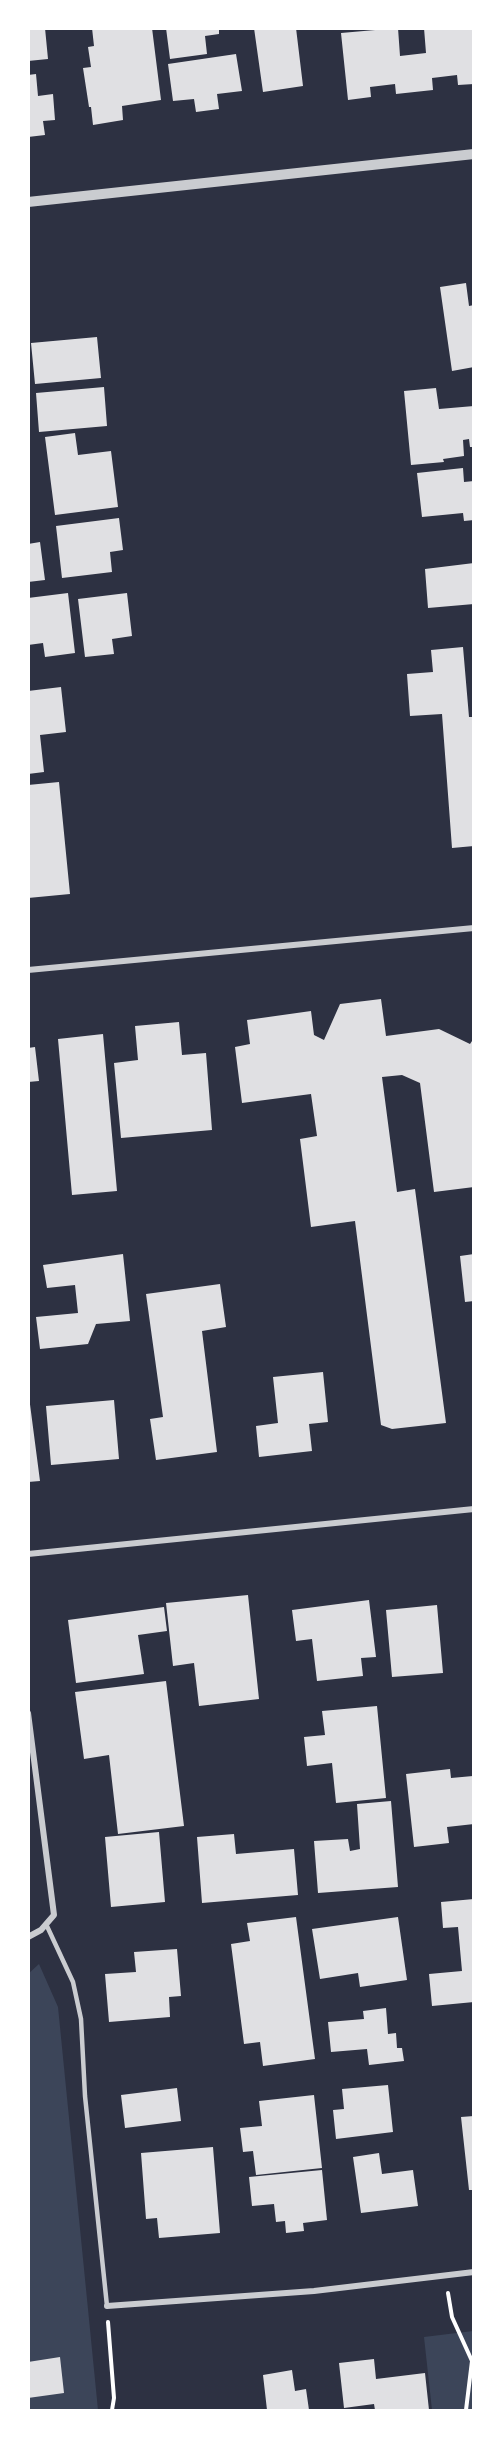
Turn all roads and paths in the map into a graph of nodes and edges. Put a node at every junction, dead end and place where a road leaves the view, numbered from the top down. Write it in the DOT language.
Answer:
graph roads {
  1 [pos="474,154"];
  2 [pos="28,202"];
  3 [pos="474,928"];
  4 [pos="28,970"];
  5 [pos="474,1509"];
  6 [pos="28,1554"];
  7 [pos="28,1713"];
  8 [pos="46,1924"];
  9 [pos="28,1937"];
  10 [pos="474,2272"];
  11 [pos="446,2275"];
  12 [pos="107,2306"];
  13 [pos="112,2410"];
  14 [pos="466,2410"];
  1 -- 2 [label="street"];
  3 -- 4 [label="street"];
  5 -- 6 [label="street"];
  7 -- 8 [label="street"];
  8 -- 9 [label="street"];
  8 -- 12 [label="lane"];
  10 -- 11 [label="street"];
  11 -- 12 [label="street"];
  11 -- 14 [label="path"];
  12 -- 13 [label="path"];
}
